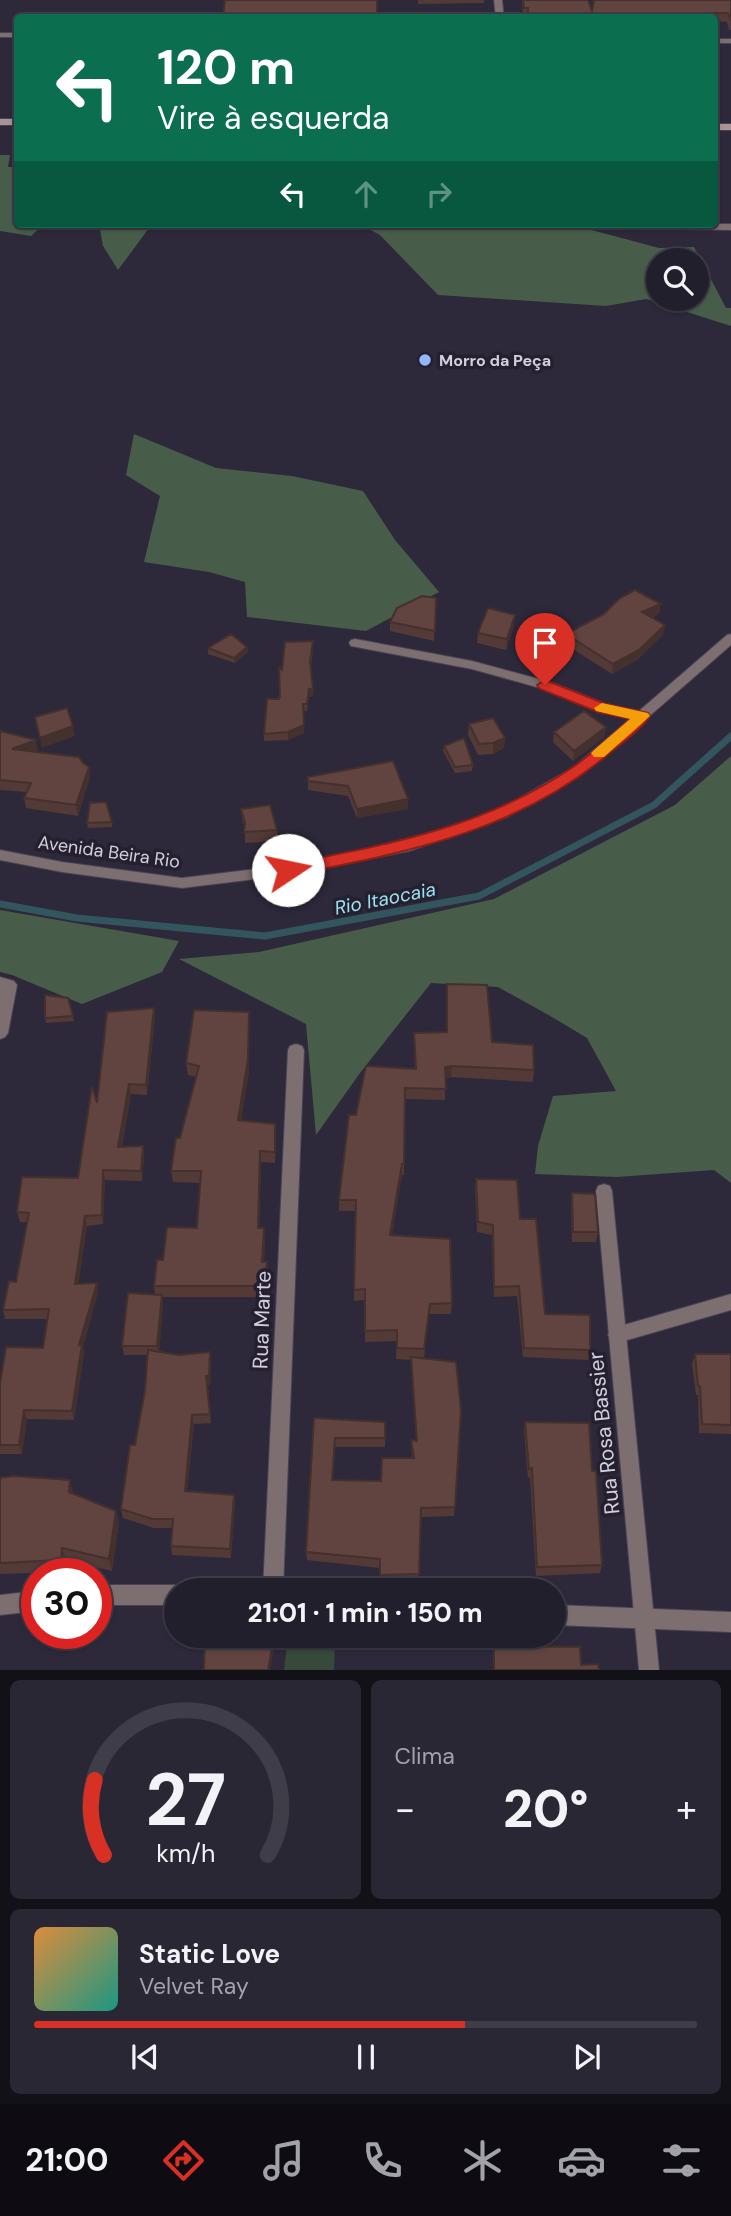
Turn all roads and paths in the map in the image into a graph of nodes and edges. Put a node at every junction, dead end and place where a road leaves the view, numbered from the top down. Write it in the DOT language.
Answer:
graph roads {
  1 [pos="731,638"];
  2 [pos="355,643"];
  3 [pos="643,716"];
  4 [pos="0,855"];
  5 [pos="4,984"];
  6 [pos="0,1033"];
  7 [pos="296,1050"];
  8 [pos="604,1191"];
  9 [pos="731,1302"];
  10 [pos="617,1335"];
  11 [pos="274,1578"];
  12 [pos="112,1595"];
  13 [pos="164,1595"];
  14 [pos="21,1603"];
  15 [pos="0,1605"];
  16 [pos="566,1616"];
  17 [pos="645,1620"];
  18 [pos="731,1622"];
  19 [pos="649,1670"];
  1 -- 3 [label="street, Avenida Beira Rio"];
  2 -- 3 [label="street"];
  3 -- 4 [label="street, Avenida Beira Rio"];
  5 -- 6 [label="street"];
  7 -- 11 [label="street, Rua Marte"];
  8 -- 10 [label="street, Rua Rosa Bassier"];
  9 -- 10 [label="street"];
  10 -- 17 [label="street, Rua Rosa Bassier"];
  12 -- 13 [label="street"];
  14 -- 15 [label="street"];
  16 -- 17 [label="street"];
  17 -- 18 [label="street"];
  17 -- 19 [label="street, Rua Rosa Bassier"];
}
